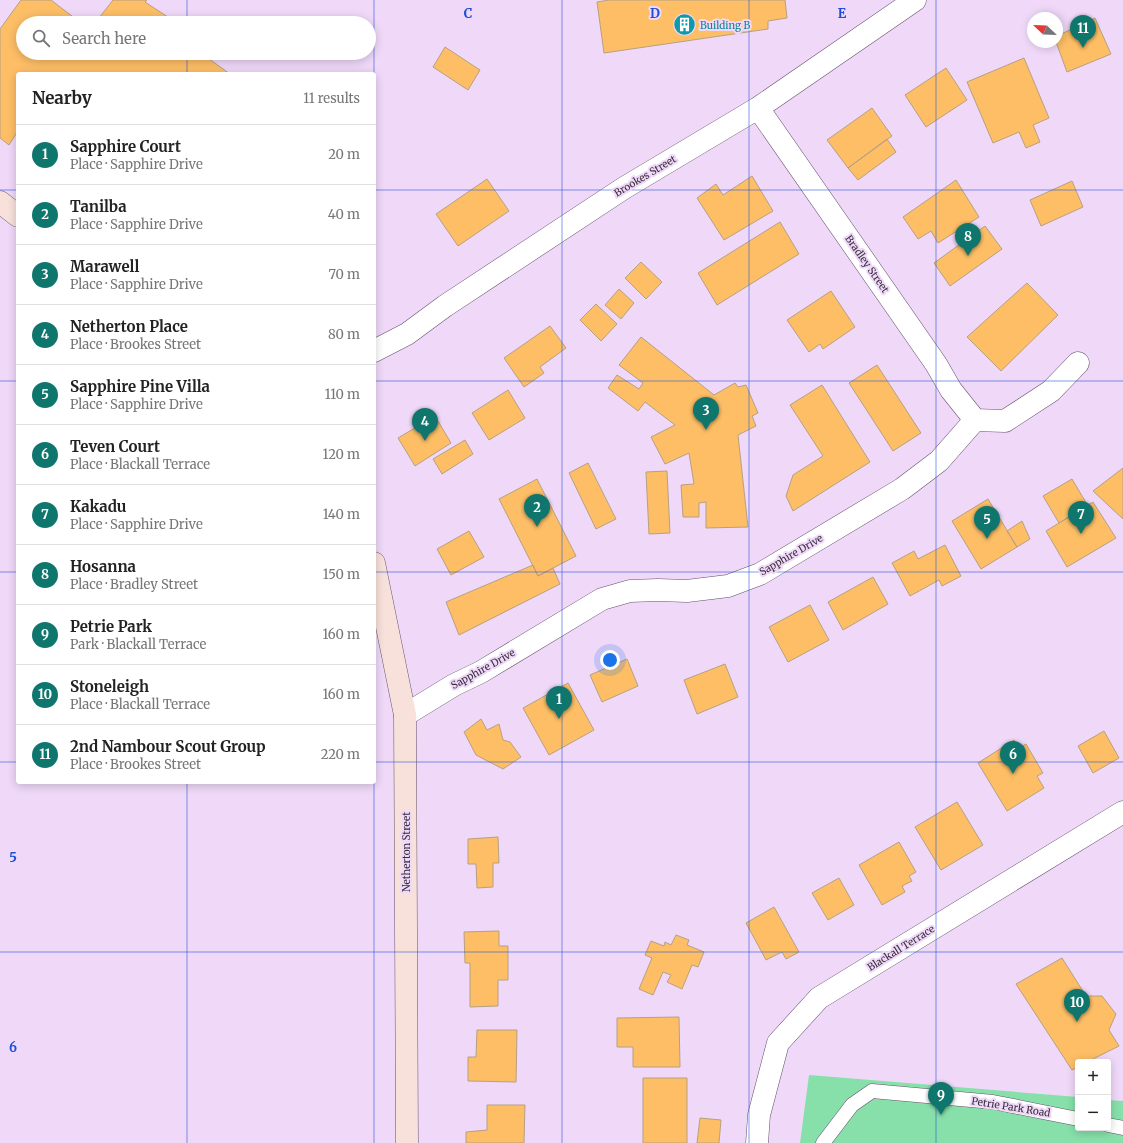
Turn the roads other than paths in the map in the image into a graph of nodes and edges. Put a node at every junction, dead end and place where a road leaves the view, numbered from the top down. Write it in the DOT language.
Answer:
graph roads {
  1 [pos="915,0"];
  2 [pos="758,108"];
  3 [pos="0,202"];
  4 [pos="16,214"];
  5 [pos="376,350"];
  6 [pos="1078,363"];
  7 [pos="975,420"];
  8 [pos="376,574"];
  9 [pos="405,715"];
  10 [pos="1123,812"];
  11 [pos="1075,1118"];
  12 [pos="1111,1126"];
  13 [pos="1123,1128"];
  14 [pos="407,1143"];
  15 [pos="757,1143"];
  16 [pos="824,1143"];
  1 -- 2 [label="street, Brookes Street"];
  2 -- 5 [label="street, Brookes Street"];
  2 -- 7 [label="street, Bradley Street"];
  3 -- 4 [label="main road"];
  6 -- 7 [label="street"];
  7 -- 9 [label="street, Sapphire Drive"];
  8 -- 9 [label="main road, Netherton Street"];
  9 -- 14 [label="main road, Netherton Street"];
  10 -- 15 [label="street, Blackall Terrace"];
  11 -- 16 [label="lane, Petrie Park Road"];
  12 -- 13 [label="lane"];
}
